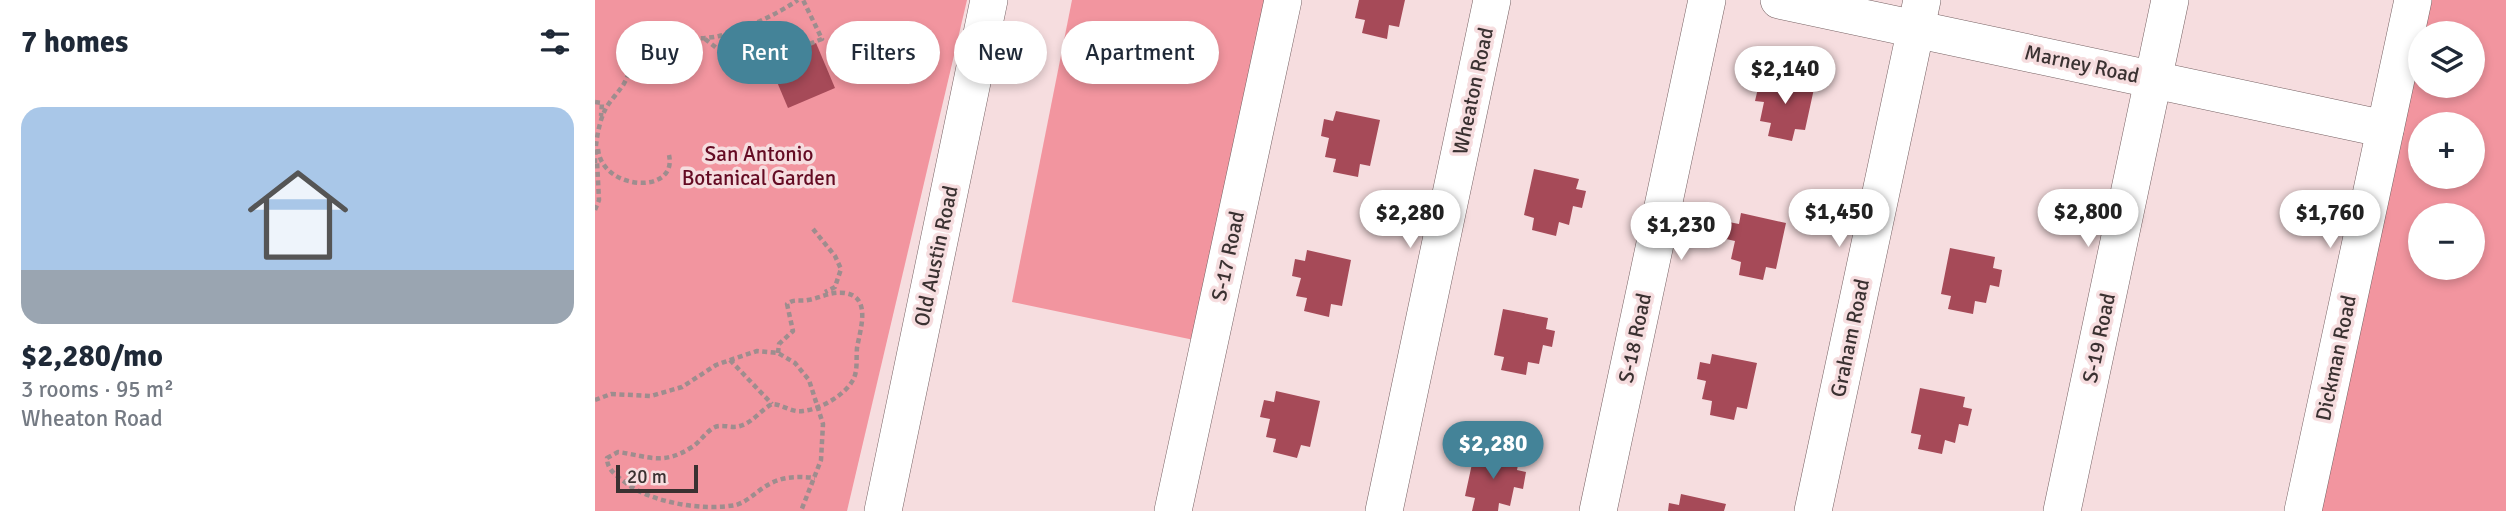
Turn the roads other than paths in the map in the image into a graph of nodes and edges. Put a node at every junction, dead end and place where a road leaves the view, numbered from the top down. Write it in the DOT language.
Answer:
graph roads {
  1 [pos="989,0"];
  2 [pos="1283,0"];
  3 [pos="1492,0"];
  4 [pos="1707,0"];
  5 [pos="1779,0"];
  6 [pos="2170,0"];
  7 [pos="2413,0"];
  8 [pos="1919,14"];
  9 [pos="2153,79"];
  10 [pos="2385,129"];
  11 [pos="883,511"];
  12 [pos="1173,511"];
  13 [pos="1384,511"];
  14 [pos="1598,511"];
  15 [pos="1813,511"];
  16 [pos="2062,511"];
  17 [pos="2304,511"];
  1 -- 11 [label="street, Old Austin Road"];
  2 -- 12 [label="street, S-17 Road"];
  3 -- 13 [label="street, Wheaton Road"];
  4 -- 14 [label="street, S-18 Road"];
  5 -- 8 [label="street, Marney Road"];
  6 -- 9 [label="street, S-19 Road"];
  7 -- 10 [label="street, Dickman Road"];
  8 -- 9 [label="street, Marney Road"];
  8 -- 15 [label="street, Graham Road"];
  9 -- 10 [label="street, Marney Road"];
  9 -- 16 [label="street, S-19 Road"];
  10 -- 17 [label="street, Dickman Road"];
}
